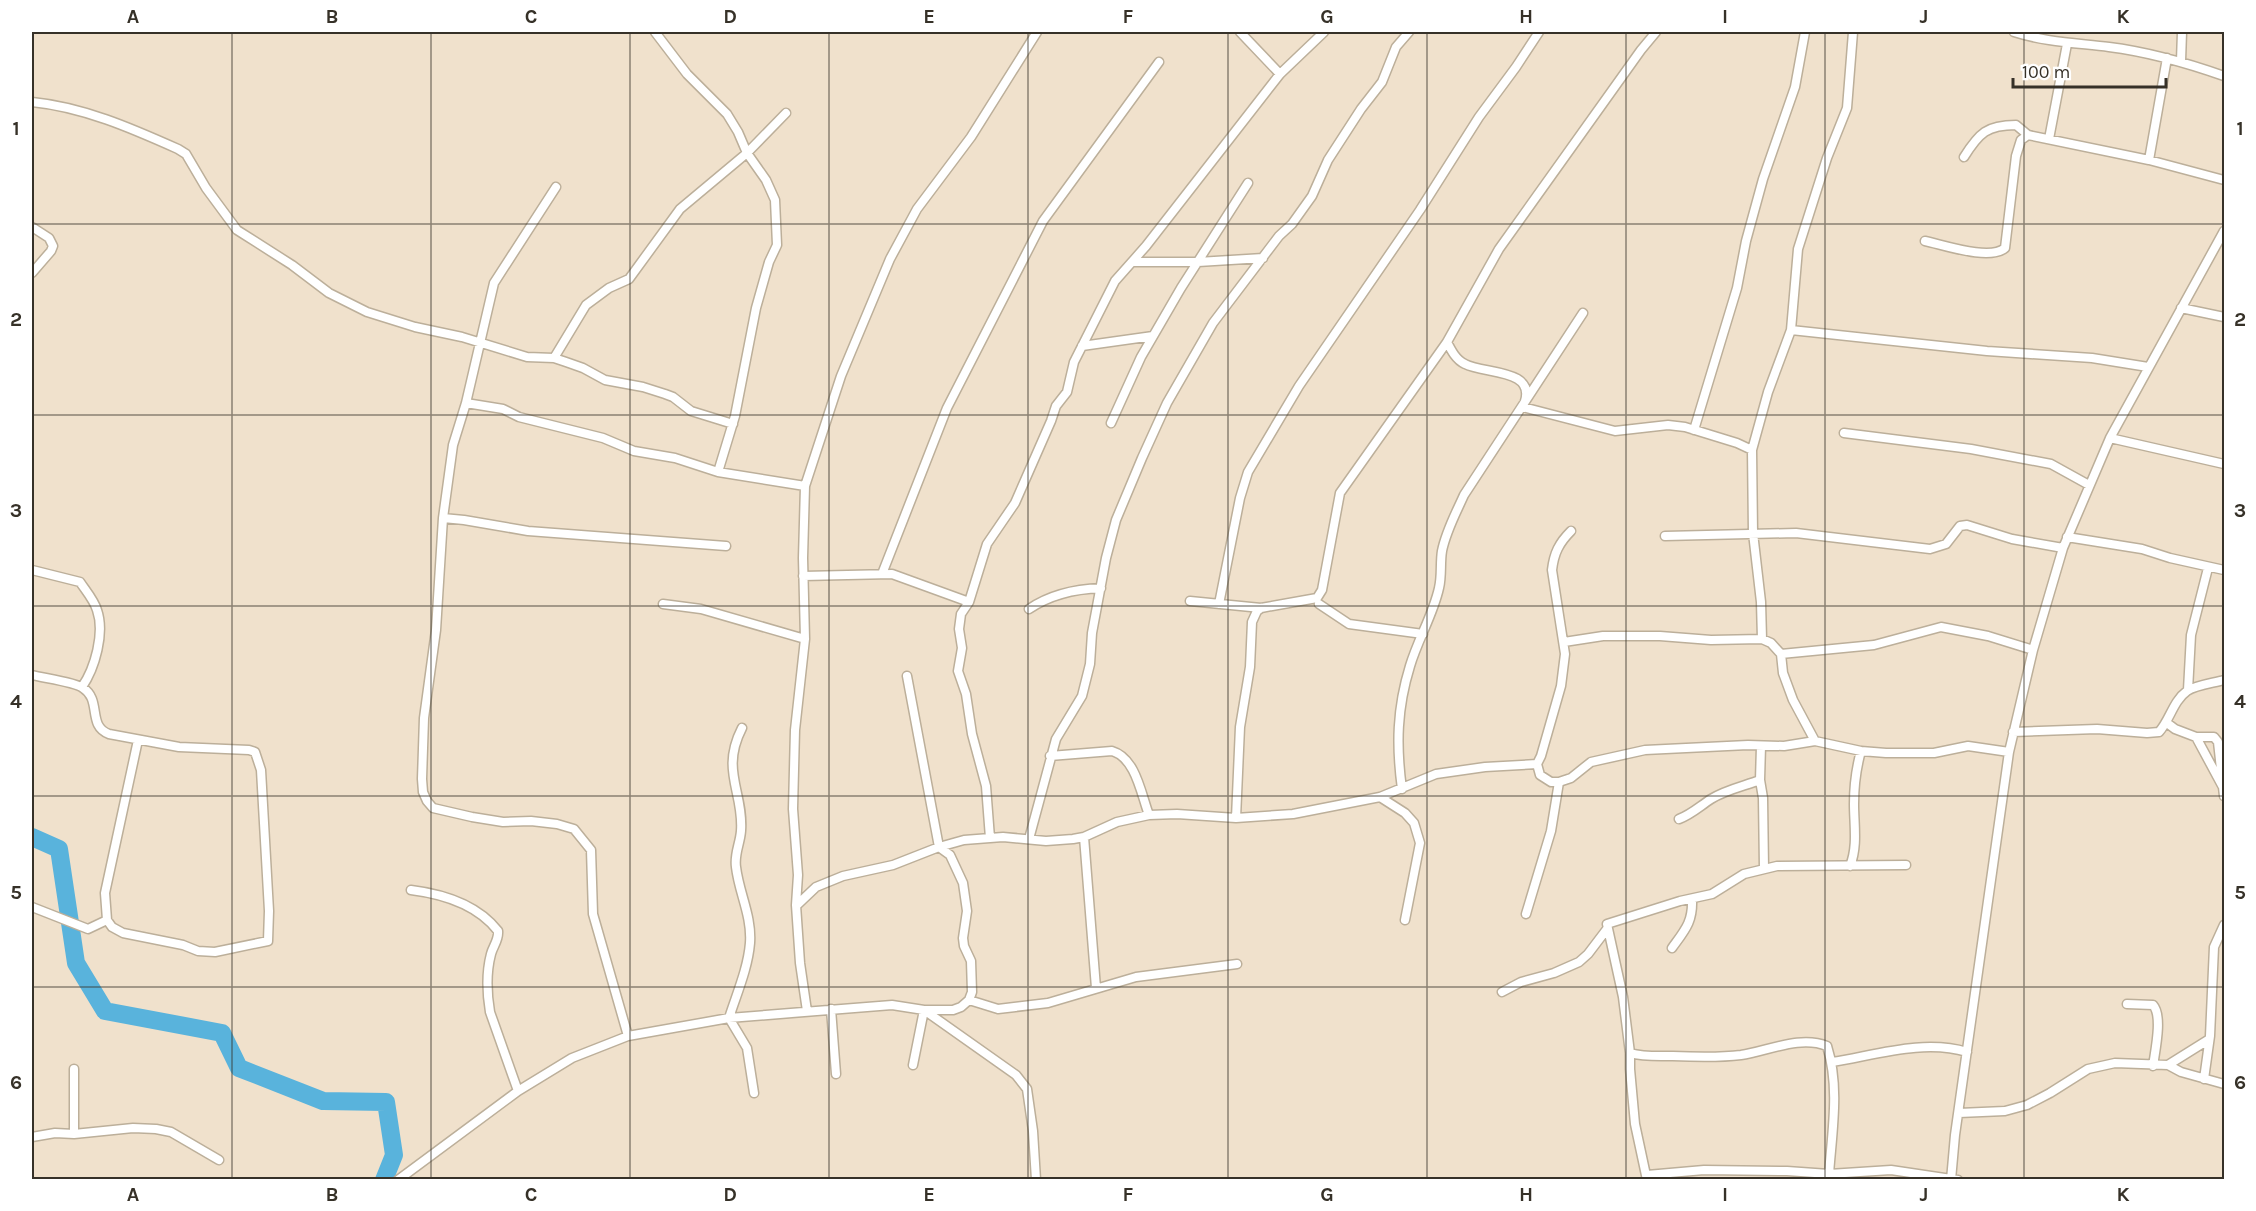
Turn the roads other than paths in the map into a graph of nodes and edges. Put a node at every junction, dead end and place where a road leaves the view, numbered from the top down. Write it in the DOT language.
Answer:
graph roads {
  1 [pos="656,32"];
  2 [pos="1037,32"];
  3 [pos="1240,32"];
  4 [pos="1324,32"];
  5 [pos="1409,32"];
  6 [pos="1539,32"];
  7 [pos="1656,32"];
  8 [pos="1805,32"];
  9 [pos="1853,32"];
  10 [pos="2014,32"];
  11 [pos="2182,32"];
  12 [pos="2067,44"];
  13 [pos="2167,58"];
  14 [pos="2181,61"];
  15 [pos="1159,62"];
  16 [pos="1280,74"];
  17 [pos="2224,76"];
  18 [pos="32,102"];
  19 [pos="786,113"];
  20 [pos="2028,135"];
  21 [pos="2049,139"];
  22 [pos="747,153"];
  23 [pos="1964,158"];
  24 [pos="2149,160"];
  25 [pos="2224,180"];
  26 [pos="1248,183"];
  27 [pos="556,187"];
  28 [pos="32,226"];
  29 [pos="2224,231"];
  30 [pos="1925,241"];
  31 [pos="1263,258"];
  32 [pos="1132,261"];
  33 [pos="1198,262"];
  34 [pos="32,273"];
  35 [pos="2181,308"];
  36 [pos="1583,313"];
  37 [pos="2224,317"];
  38 [pos="1791,330"];
  39 [pos="1153,336"];
  40 [pos="1447,342"];
  41 [pos="481,343"];
  42 [pos="1082,346"];
  43 [pos="554,358"];
  44 [pos="2148,367"];
  45 [pos="466,403"];
  46 [pos="1523,407"];
  47 [pos="1111,423"];
  48 [pos="733,424"];
  49 [pos="1694,430"];
  50 [pos="1844,433"];
  51 [pos="2110,438"];
  52 [pos="1752,450"];
  53 [pos="2224,464"];
  54 [pos="718,472"];
  55 [pos="2089,484"];
  56 [pos="805,486"];
  57 [pos="444,518"];
  58 [pos="1571,531"];
  59 [pos="1753,533"];
  60 [pos="1665,536"];
  61 [pos="2067,537"];
  62 [pos="726,546"];
  63 [pos="2063,548"];
  64 [pos="2208,568"];
  65 [pos="32,570"];
  66 [pos="2224,570"];
  67 [pos="882,574"];
  68 [pos="803,576"];
  69 [pos="1101,588"];
  70 [pos="1190,601"];
  71 [pos="969,602"];
  72 [pos="663,604"];
  73 [pos="1219,604"];
  74 [pos="1319,604"];
  75 [pos="1261,608"];
  76 [pos="1029,609"];
  77 [pos="1423,634"];
  78 [pos="805,639"];
  79 [pos="1762,639"];
  80 [pos="1564,642"];
  81 [pos="2033,650"];
  82 [pos="1781,654"];
  83 [pos="32,675"];
  84 [pos="907,676"];
  85 [pos="2224,680"];
  86 [pos="82,687"];
  87 [pos="2188,690"];
  88 [pos="2166,723"];
  89 [pos="742,728"];
  90 [pos="2013,732"];
  91 [pos="2196,737"];
  92 [pos="138,740"];
  93 [pos="1815,741"];
  94 [pos="1761,746"];
  95 [pos="1861,751"];
  96 [pos="2009,752"];
  97 [pos="1050,756"];
  98 [pos="1537,764"];
  99 [pos="1760,780"];
  100 [pos="1559,783"];
  101 [pos="1402,789"];
  102 [pos="2224,793"];
  103 [pos="1380,797"];
  104 [pos="1149,815"];
  105 [pos="1236,818"];
  106 [pos="1679,819"];
  107 [pos="1084,837"];
  108 [pos="990,838"];
  109 [pos="1029,839"];
  110 [pos="939,847"];
  111 [pos="1906,865"];
  112 [pos="1850,866"];
  113 [pos="1764,870"];
  114 [pos="411,890"];
  115 [pos="1692,899"];
  116 [pos="796,905"];
  117 [pos="32,907"];
  118 [pos="1526,914"];
  119 [pos="107,920"];
  120 [pos="1404,920"];
  121 [pos="2224,925"];
  122 [pos="1607,929"];
  123 [pos="1672,948"];
  124 [pos="1237,964"];
  125 [pos="1096,988"];
  126 [pos="1502,992"];
  127 [pos="969,1000"];
  128 [pos="2127,1004"];
  129 [pos="831,1009"];
  130 [pos="924,1010"];
  131 [pos="807,1011"];
  132 [pos="729,1018"];
  133 [pos="628,1036"];
  134 [pos="2208,1040"];
  135 [pos="1967,1052"];
  136 [pos="1630,1053"];
  137 [pos="1832,1062"];
  138 [pos="913,1065"];
  139 [pos="2168,1065"];
  140 [pos="2153,1066"];
  141 [pos="74,1069"];
  142 [pos="836,1074"];
  143 [pos="2204,1079"];
  144 [pos="2224,1084"];
  145 [pos="518,1091"];
  146 [pos="754,1092"];
  147 [pos="1959,1113"];
  148 [pos="75,1134"];
  149 [pos="32,1137"];
  150 [pos="219,1160"];
  151 [pos="1829,1174"];
  152 [pos="1647,1178"];
  153 [pos="398,1179"];
  154 [pos="1036,1179"];
  155 [pos="1953,1179"];
  1 -- 22 [label="street"];
  2 -- 56 [label="street"];
  3 -- 16 [label="street"];
  4 -- 16 [label="street"];
  5 -- 31 [label="street"];
  6 -- 73 [label="street"];
  7 -- 40 [label="street"];
  8 -- 49 [label="street"];
  9 -- 38 [label="street"];
  10 -- 12 [label="street"];
  11 -- 14 [label="street"];
  12 -- 13 [label="street"];
  12 -- 21 [label="street"];
  13 -- 14 [label="street"];
  13 -- 24 [label="street"];
  14 -- 17 [label="street"];
  15 -- 67 [label="street"];
  16 -- 32 [label="street"];
  18 -- 41 [label="street"];
  19 -- 22 [label="street"];
  20 -- 21 [label="street"];
  20 -- 23 [label="street"];
  20 -- 30 [label="street"];
  21 -- 24 [label="street"];
  22 -- 43 [label="street"];
  22 -- 48 [label="street"];
  24 -- 25 [label="street"];
  26 -- 33 [label="street"];
  27 -- 41 [label="street"];
  28 -- 34 [label="street"];
  29 -- 35 [label="street"];
  31 -- 33 [label="street"];
  31 -- 69 [label="street"];
  32 -- 33 [label="street"];
  32 -- 42 [label="street"];
  33 -- 39 [label="street"];
  35 -- 37 [label="street"];
  35 -- 44 [label="street"];
  36 -- 46 [label="street"];
  38 -- 44 [label="street"];
  38 -- 52 [label="street"];
  39 -- 42 [label="street"];
  39 -- 47 [label="street"];
  40 -- 46 [label="street"];
  40 -- 75 [label="street"];
  41 -- 43 [label="street"];
  41 -- 45 [label="street"];
  42 -- 71 [label="street"];
  43 -- 48 [label="street"];
  44 -- 51 [label="street"];
  45 -- 54 [label="street"];
  45 -- 57 [label="street"];
  46 -- 49 [label="street"];
  46 -- 77 [label="street"];
  48 -- 54 [label="street"];
  49 -- 52 [label="street"];
  50 -- 55 [label="street"];
  51 -- 53 [label="street"];
  51 -- 55 [label="street"];
  52 -- 59 [label="street"];
  54 -- 56 [label="street"];
  55 -- 61 [label="street"];
  56 -- 68 [label="street"];
  57 -- 62 [label="street"];
  57 -- 133 [label="street"];
  58 -- 80 [label="street"];
  59 -- 60 [label="street"];
  59 -- 63 [label="street"];
  59 -- 79 [label="street"];
  61 -- 63 [label="street"];
  61 -- 64 [label="street"];
  63 -- 81 [label="street"];
  64 -- 66 [label="street"];
  64 -- 87 [label="street"];
  65 -- 86 [label="street"];
  67 -- 68 [label="street"];
  67 -- 71 [label="street"];
  68 -- 78 [label="street"];
  69 -- 76 [label="street"];
  69 -- 97 [label="street"];
  70 -- 73 [label="street"];
  71 -- 108 [label="street"];
  72 -- 78 [label="street"];
  73 -- 75 [label="street"];
  74 -- 77 [label="street"];
  75 -- 105 [label="street"];
  77 -- 101 [label="street"];
  78 -- 116 [label="street"];
  79 -- 80 [label="street"];
  79 -- 82 [label="street"];
  80 -- 98 [label="street"];
  81 -- 82 [label="street"];
  81 -- 90 [label="street"];
  82 -- 93 [label="street"];
  83 -- 86 [label="street"];
  84 -- 110 [label="street"];
  85 -- 87 [label="street"];
  86 -- 92 [label="street"];
  87 -- 88 [label="street"];
  88 -- 90 [label="street"];
  88 -- 91 [label="street"];
  89 -- 132 [label="street"];
  90 -- 96 [label="street"];
  91 -- 102 [label="street"];
  91 -- 102 [label="street"];
  92 -- 119 [label="street"];
  92 -- 119 [label="street"];
  93 -- 94 [label="street"];
  93 -- 95 [label="street"];
  94 -- 99 [label="street"];
  94 -- 100 [label="street"];
  95 -- 96 [label="street"];
  95 -- 112 [label="street"];
  96 -- 135 [label="street"];
  97 -- 104 [label="street"];
  97 -- 109 [label="street"];
  98 -- 100 [label="street"];
  98 -- 101 [label="street"];
  99 -- 106 [label="street"];
  99 -- 113 [label="street"];
  100 -- 118 [label="street"];
  101 -- 103 [label="street"];
  103 -- 105 [label="street"];
  103 -- 120 [label="street"];
  104 -- 105 [label="street"];
  104 -- 107 [label="street"];
  107 -- 109 [label="street"];
  107 -- 125 [label="street"];
  108 -- 109 [label="street"];
  108 -- 110 [label="street"];
  110 -- 116 [label="street"];
  110 -- 127 [label="street"];
  111 -- 112 [label="street"];
  112 -- 113 [label="street"];
  113 -- 115 [label="street"];
  114 -- 145 [label="street"];
  115 -- 122 [label="street"];
  115 -- 123 [label="street"];
  116 -- 131 [label="street"];
  117 -- 119 [label="street"];
  121 -- 134 [label="street"];
  122 -- 126 [label="street"];
  122 -- 136 [label="street"];
  124 -- 125 [label="street"];
  125 -- 127 [label="street"];
  127 -- 130 [label="street"];
  128 -- 140 [label="street"];
  129 -- 130 [label="street"];
  129 -- 131 [label="street"];
  129 -- 142 [label="street"];
  130 -- 138 [label="street"];
  130 -- 154 [label="street"];
  131 -- 132 [label="street"];
  132 -- 133 [label="street"];
  132 -- 146 [label="street"];
  133 -- 145 [label="street"];
  134 -- 139 [label="street"];
  134 -- 143 [label="street"];
  135 -- 137 [label="street"];
  135 -- 147 [label="street"];
  136 -- 137 [label="street"];
  136 -- 152 [label="street"];
  137 -- 151 [label="street"];
  139 -- 140 [label="street"];
  139 -- 143 [label="street"];
  140 -- 147 [label="street"];
  141 -- 148 [label="street"];
  143 -- 144 [label="street"];
  145 -- 153 [label="street"];
  147 -- 155 [label="street"];
  148 -- 149 [label="street"];
  148 -- 150 [label="street"];
  151 -- 152 [label="street"];
  151 -- 155 [label="street"];
}
